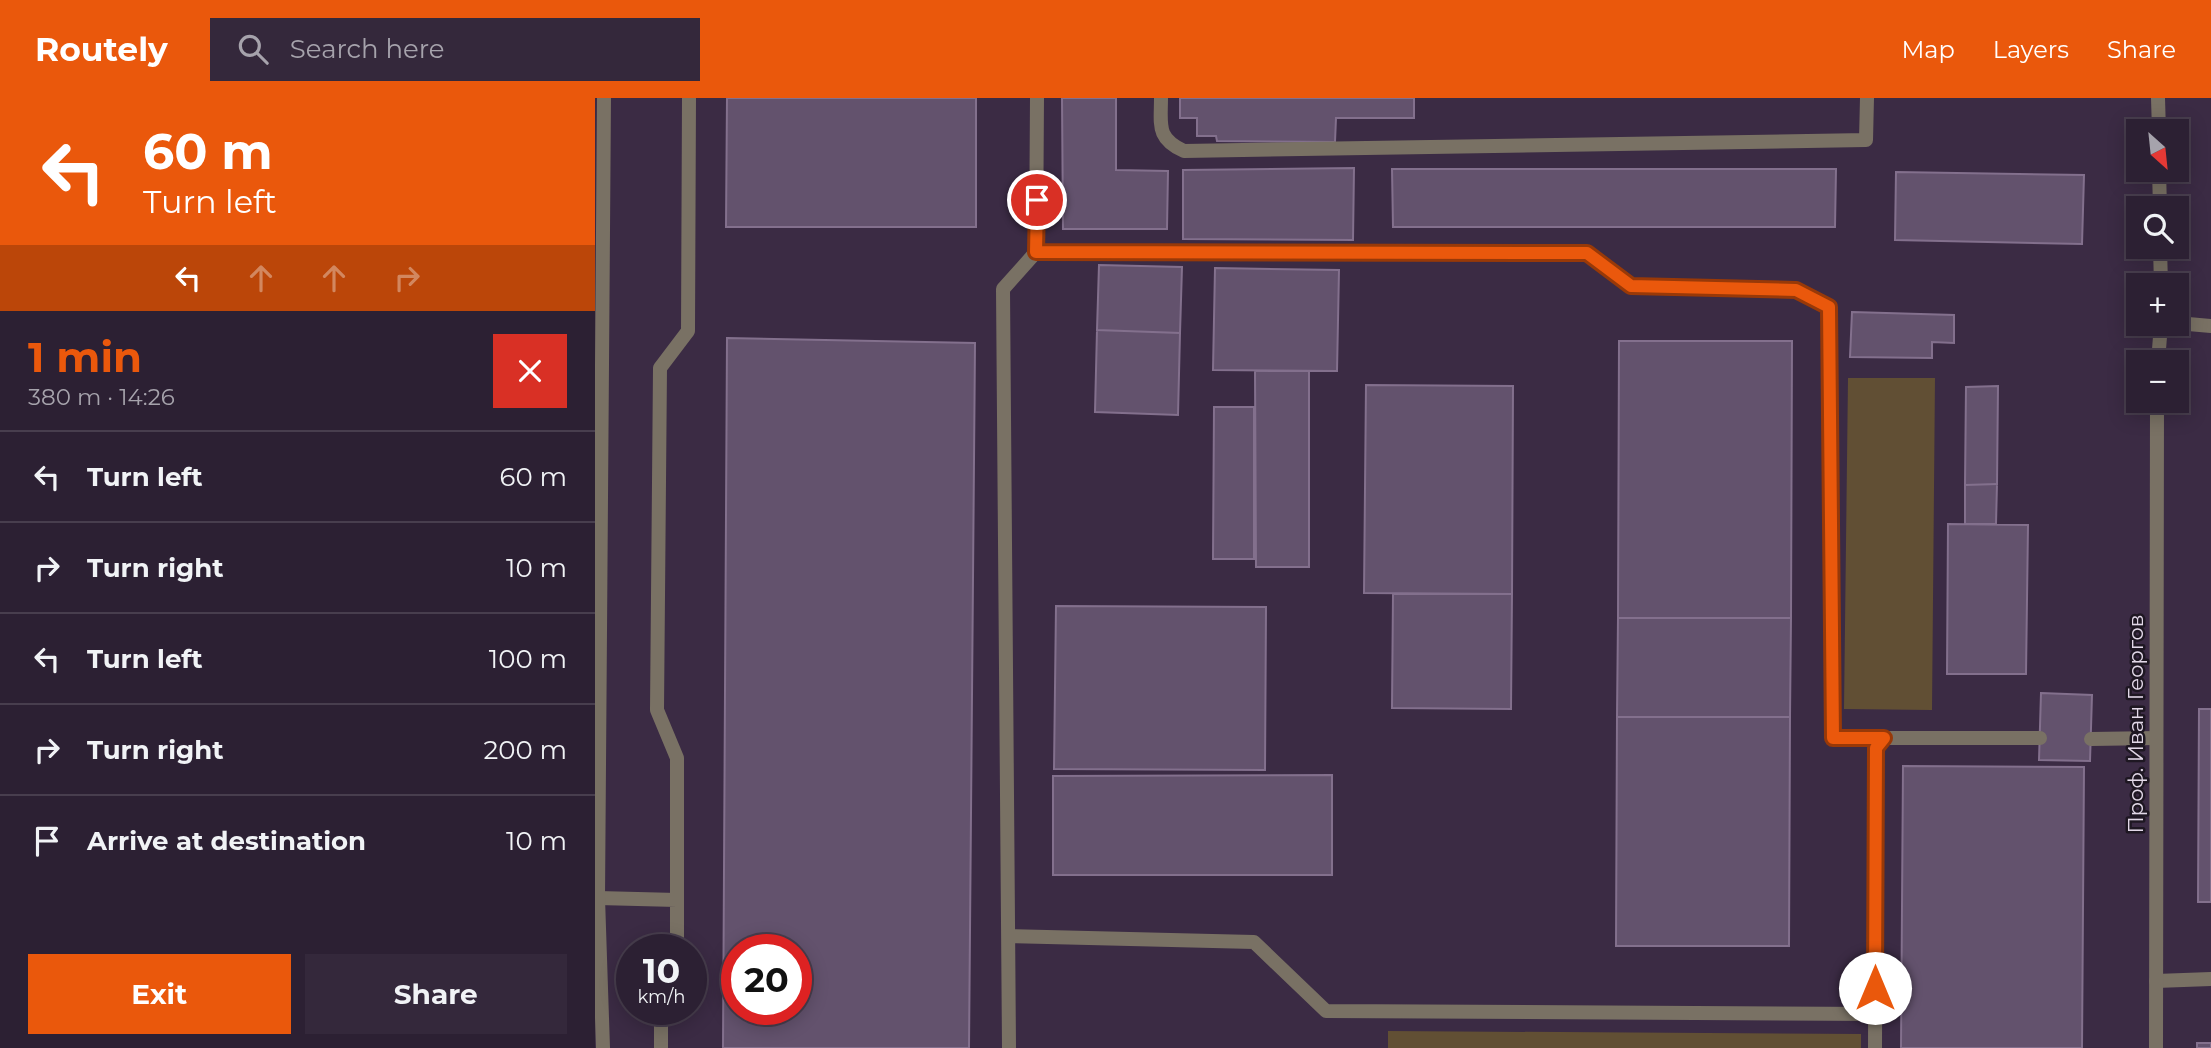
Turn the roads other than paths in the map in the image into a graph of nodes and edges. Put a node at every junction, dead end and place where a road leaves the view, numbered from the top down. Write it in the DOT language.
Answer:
graph roads {
  1 [pos="604,98"];
  2 [pos="689,98"];
  3 [pos="1037,98"];
  4 [pos="1161,98"];
  5 [pos="1867,98"];
  6 [pos="2158,98"];
  7 [pos="2159,119"];
  8 [pos="1036,252"];
  9 [pos="2189,324"];
  10 [pos="2211,326"];
  11 [pos="2157,413"];
  12 [pos="1884,738"];
  13 [pos="2040,738"];
  14 [pos="2156,738"];
  15 [pos="2091,739"];
  16 [pos="598,898"];
  17 [pos="677,900"];
  18 [pos="677,934"];
  19 [pos="1009,936"];
  20 [pos="2211,979"];
  21 [pos="2156,981"];
  22 [pos="1875,1014"];
  23 [pos="660,1025"];
  24 [pos="603,1048"];
  25 [pos="661,1048"];
  26 [pos="1009,1048"];
  27 [pos="1875,1048"];
  28 [pos="2156,1048"];
  1 -- 16 [label="street"];
  2 -- 17 [label="street"];
  3 -- 8 [label="street"];
  4 -- 5 [label="street"];
  6 -- 7 [label="street"];
  8 -- 12 [label="street"];
  8 -- 19 [label="street"];
  9 -- 10 [label="street"];
  11 -- 14 [label="street, Проф. Иван Георгов"];
  12 -- 13 [label="street"];
  12 -- 22 [label="street"];
  14 -- 15 [label="street"];
  14 -- 21 [label="street, Проф. Иван Георгов"];
  16 -- 17 [label="street"];
  16 -- 24 [label="street"];
  17 -- 18 [label="street"];
  19 -- 22 [label="street"];
  19 -- 26 [label="street"];
  20 -- 21 [label="street"];
  21 -- 28 [label="street, Проф. Иван Георгов"];
  22 -- 27 [label="street"];
  23 -- 25 [label="street"];
}
